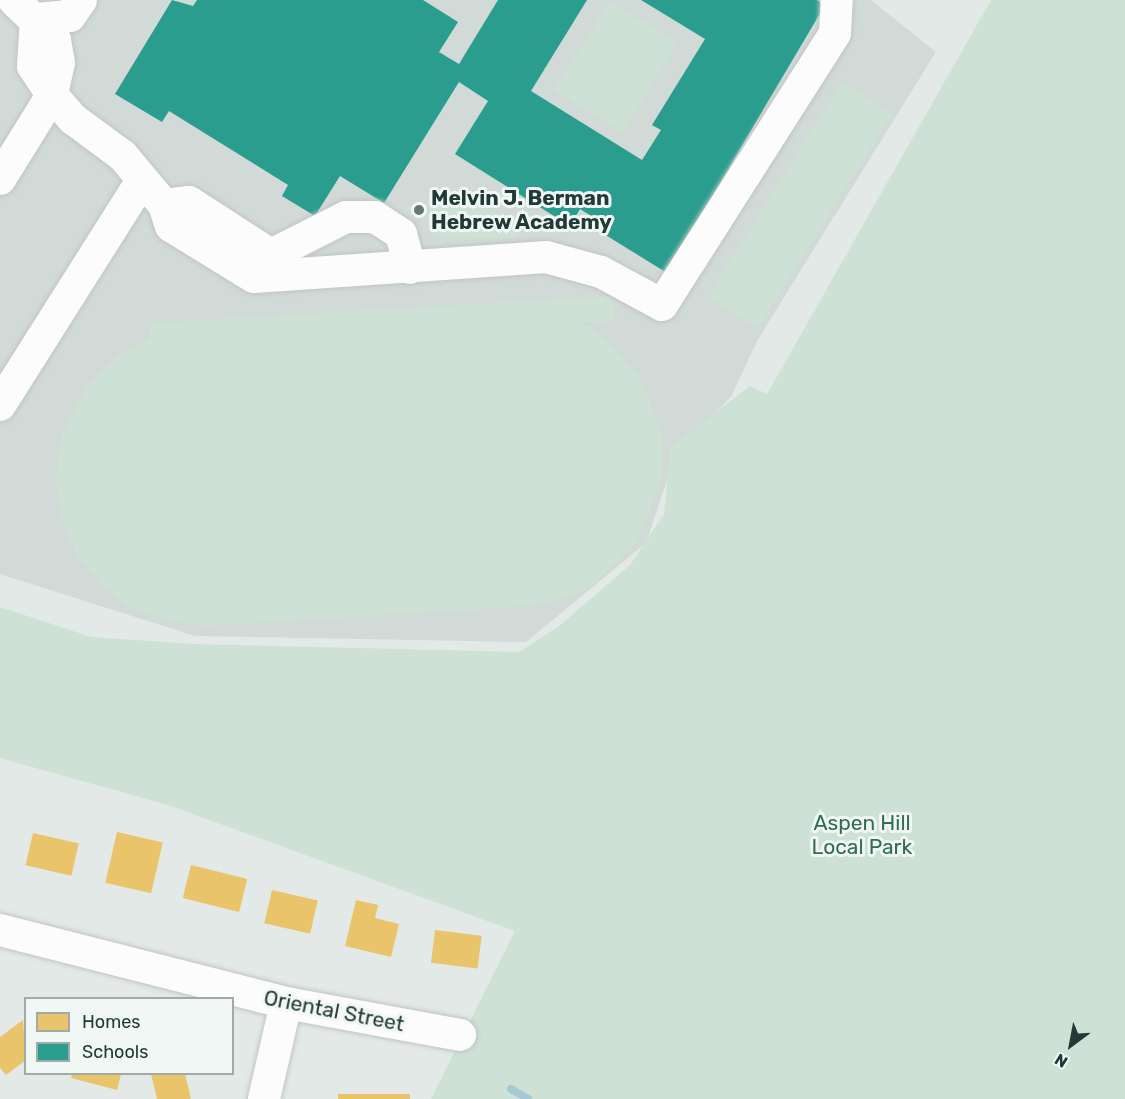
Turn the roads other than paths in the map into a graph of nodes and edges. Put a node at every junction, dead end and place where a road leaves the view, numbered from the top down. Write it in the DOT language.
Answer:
graph roads {
  1 [pos="81,0"];
  2 [pos="837,0"];
  3 [pos="25,10"];
  4 [pos="52,95"];
  5 [pos="0,179"];
  6 [pos="141,182"];
  7 [pos="164,205"];
  8 [pos="410,268"];
  9 [pos="0,405"];
  10 [pos="0,930"];
  11 [pos="286,1003"];
  12 [pos="460,1035"];
  13 [pos="264,1099"];
  1 -- 3 [label="street"];
  2 -- 8 [label="street"];
  3 -- 4 [label="street"];
  4 -- 5 [label="street"];
  4 -- 6 [label="street"];
  6 -- 7 [label="street"];
  6 -- 9 [label="street"];
  7 -- 8 [label="street"];
  7 -- 8 [label="street"];
  10 -- 11 [label="street, Oriental Street"];
  11 -- 12 [label="street, Oriental Street"];
  11 -- 13 [label="street"];
}
